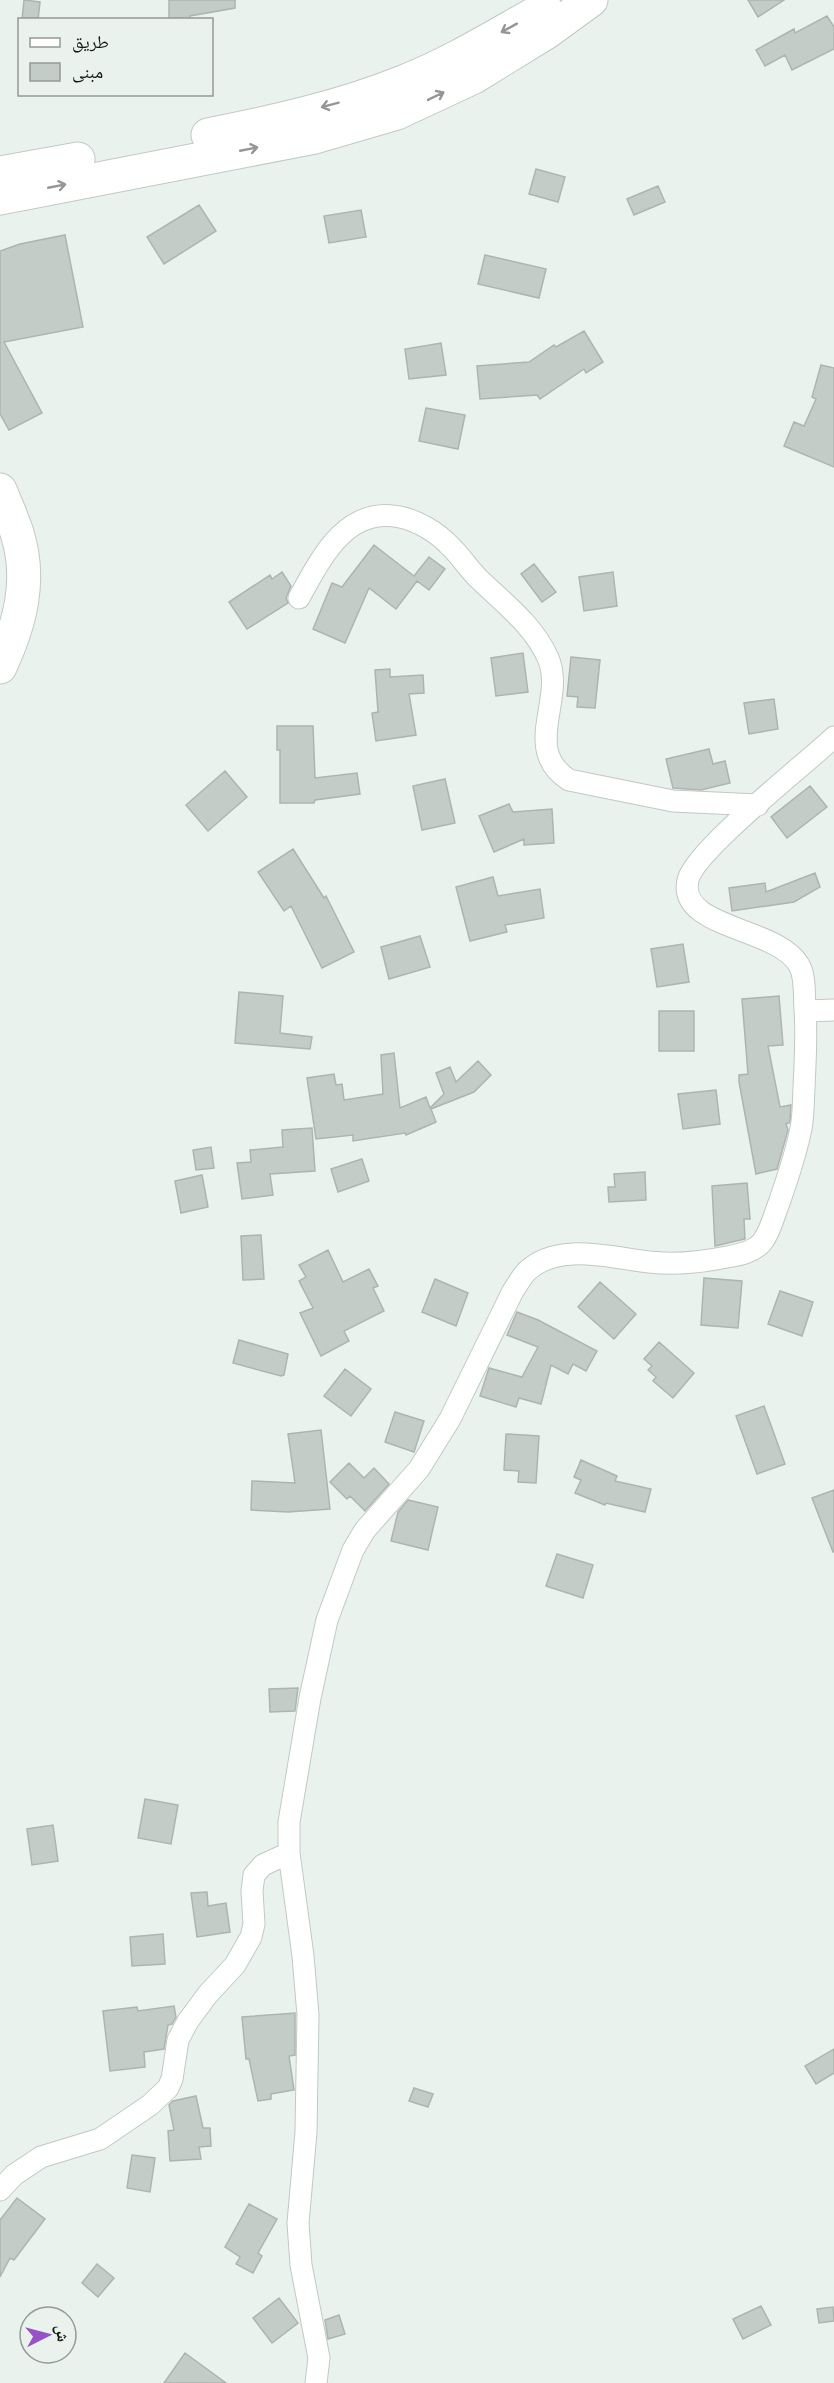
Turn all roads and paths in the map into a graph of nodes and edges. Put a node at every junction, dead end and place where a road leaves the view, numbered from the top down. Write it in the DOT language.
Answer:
graph roads {
  1 [pos="560,0"];
  2 [pos="591,0"];
  3 [pos="3,191"];
  4 [pos="0,490"];
  5 [pos="299,598"];
  6 [pos="0,667"];
  7 [pos="834,737"];
  8 [pos="758,805"];
  9 [pos="834,1010"];
  10 [pos="805,1011"];
  11 [pos="289,1853"];
  12 [pos="0,2190"];
  13 [pos="316,2383"];
  1 -- 3 [label="main road, one-way"];
  3 -- 2 [label="main road, one-way"];
  4 -- 6 [label="main road"];
  5 -- 8 [label="street"];
  7 -- 8 [label="street"];
  8 -- 10 [label="street"];
  9 -- 10 [label="street"];
  10 -- 11 [label="street"];
  11 -- 12 [label="street"];
  11 -- 13 [label="street"];
}
